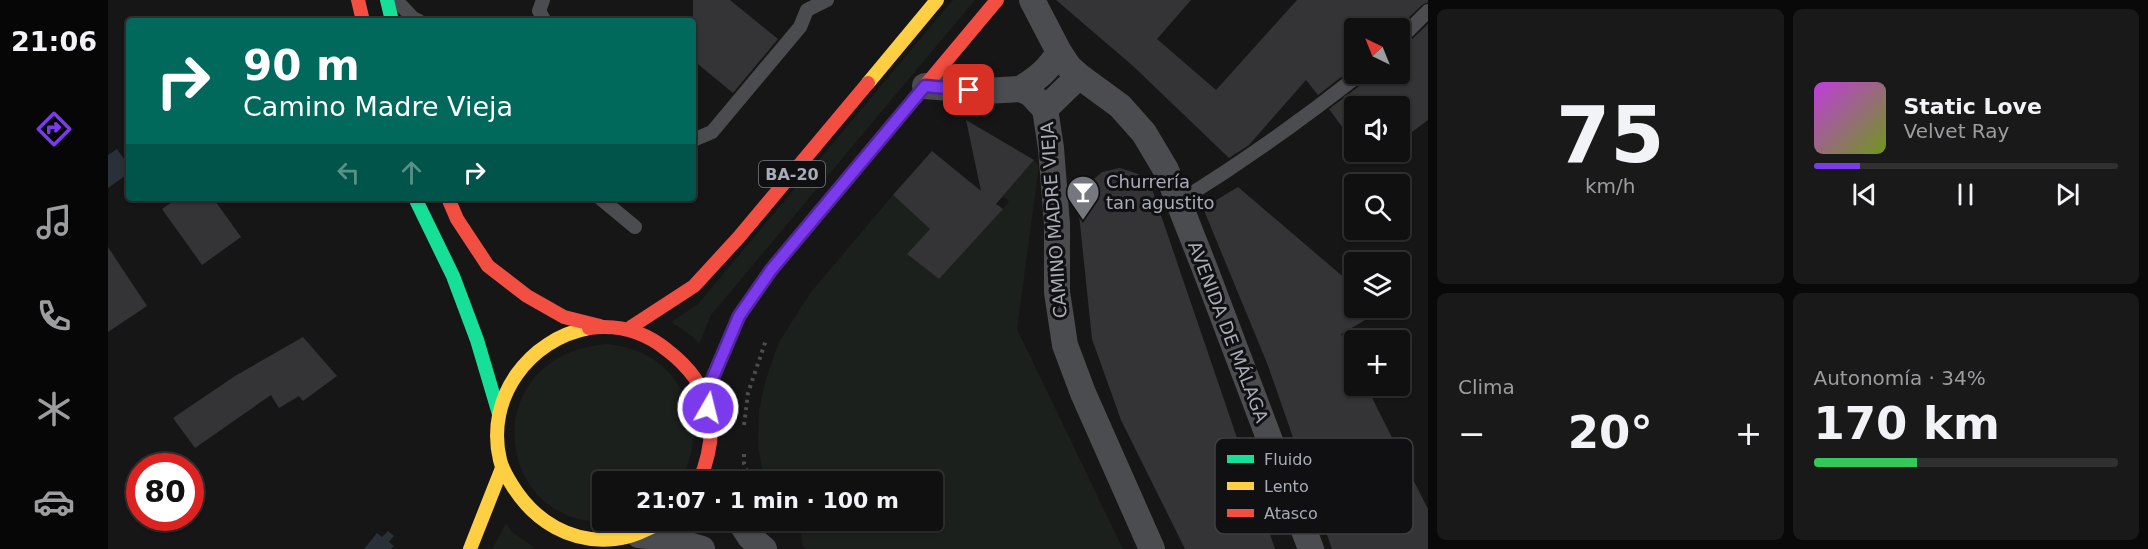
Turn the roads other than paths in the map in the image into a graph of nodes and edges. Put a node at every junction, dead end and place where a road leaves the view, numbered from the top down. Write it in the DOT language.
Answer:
graph roads {
  1 [pos="358,0"];
  2 [pos="387,0"];
  3 [pos="396,0"];
  4 [pos="543,0"];
  5 [pos="827,0"];
  6 [pos="937,0"];
  7 [pos="997,0"];
  8 [pos="1032,0"];
  9 [pos="804,5"];
  10 [pos="1428,11"];
  11 [pos="362,18"];
  12 [pos="391,18"];
  13 [pos="413,18"];
  14 [pos="542,18"];
  15 [pos="1410,29"];
  16 [pos="1059,52"];
  17 [pos="1079,76"];
  18 [pos="1347,84"];
  19 [pos="925,86"];
  20 [pos="1020,89"];
  21 [pos="1045,109"];
  22 [pos="696,139"];
  23 [pos="416,201"];
  24 [pos="449,201"];
  25 [pos="604,201"];
  26 [pos="1178,201"];
  27 [pos="635,227"];
  28 [pos="600,326"];
  29 [pos="628,329"];
  30 [pos="705,396"];
  31 [pos="499,414"];
  32 [pos="1269,438"];
  33 [pos="710,453"];
  34 [pos="502,468"];
  35 [pos="703,471"];
  36 [pos="716,471"];
  37 [pos="646,531"];
  38 [pos="746,531"];
  39 [pos="1305,534"];
  40 [pos="639,535"];
  41 [pos="585,539"];
  42 [pos="470,549"];
  43 [pos="571,549"];
  44 [pos="702,549"];
  45 [pos="764,549"];
  46 [pos="1152,549"];
  47 [pos="1311,549"];
  1 -- 11 [label="main road"];
  2 -- 12 [label="main road"];
  3 -- 13 [label="lane"];
  4 -- 14 [label="lane"];
  5 -- 9 [label="lane"];
  6 -- 29 [label="main road, BA-20"];
  7 -- 19 [label="main road, BA-20"];
  8 -- 16 [label="street, AVENIDA DE MÁLAGA"];
  9 -- 22 [label="lane"];
  10 -- 15 [label="lane"];
  16 -- 17 [label="street, AVENIDA DE MÁLAGA"];
  16 -- 20 [label="street"];
  17 -- 21 [label="street"];
  17 -- 26 [label="street, AVENIDA DE MÁLAGA"];
  18 -- 26 [label="lane"];
  19 -- 20 [label="street"];
  19 -- 30 [label="main road, BA-20"];
  20 -- 21 [label="street, CAMINO MADRE VIEJA"];
  21 -- 46 [label="street, CAMINO MADRE VIEJA"];
  23 -- 31 [label="main road"];
  24 -- 28 [label="main road"];
  25 -- 27 [label="lane"];
  26 -- 32 [label="street, AVENIDA DE MÁLAGA"];
  28 -- 29 [label="main road"];
  28 -- 31 [label="main road"];
  29 -- 30 [label="main road"];
  30 -- 33 [label="main road"];
  31 -- 34 [label="main road"];
  33 -- 35 [label="main road"];
  33 -- 36 [label="street"];
  34 -- 41 [label="main road"];
  34 -- 42 [label="main road"];
  37 -- 40 [label="main road"];
  38 -- 45 [label="street"];
  39 -- 47 [label="street, AVENIDA DE MÁLAGA"];
  40 -- 41 [label="main road"];
  40 -- 44 [label="street"];
  41 -- 43 [label="main road"];
}
